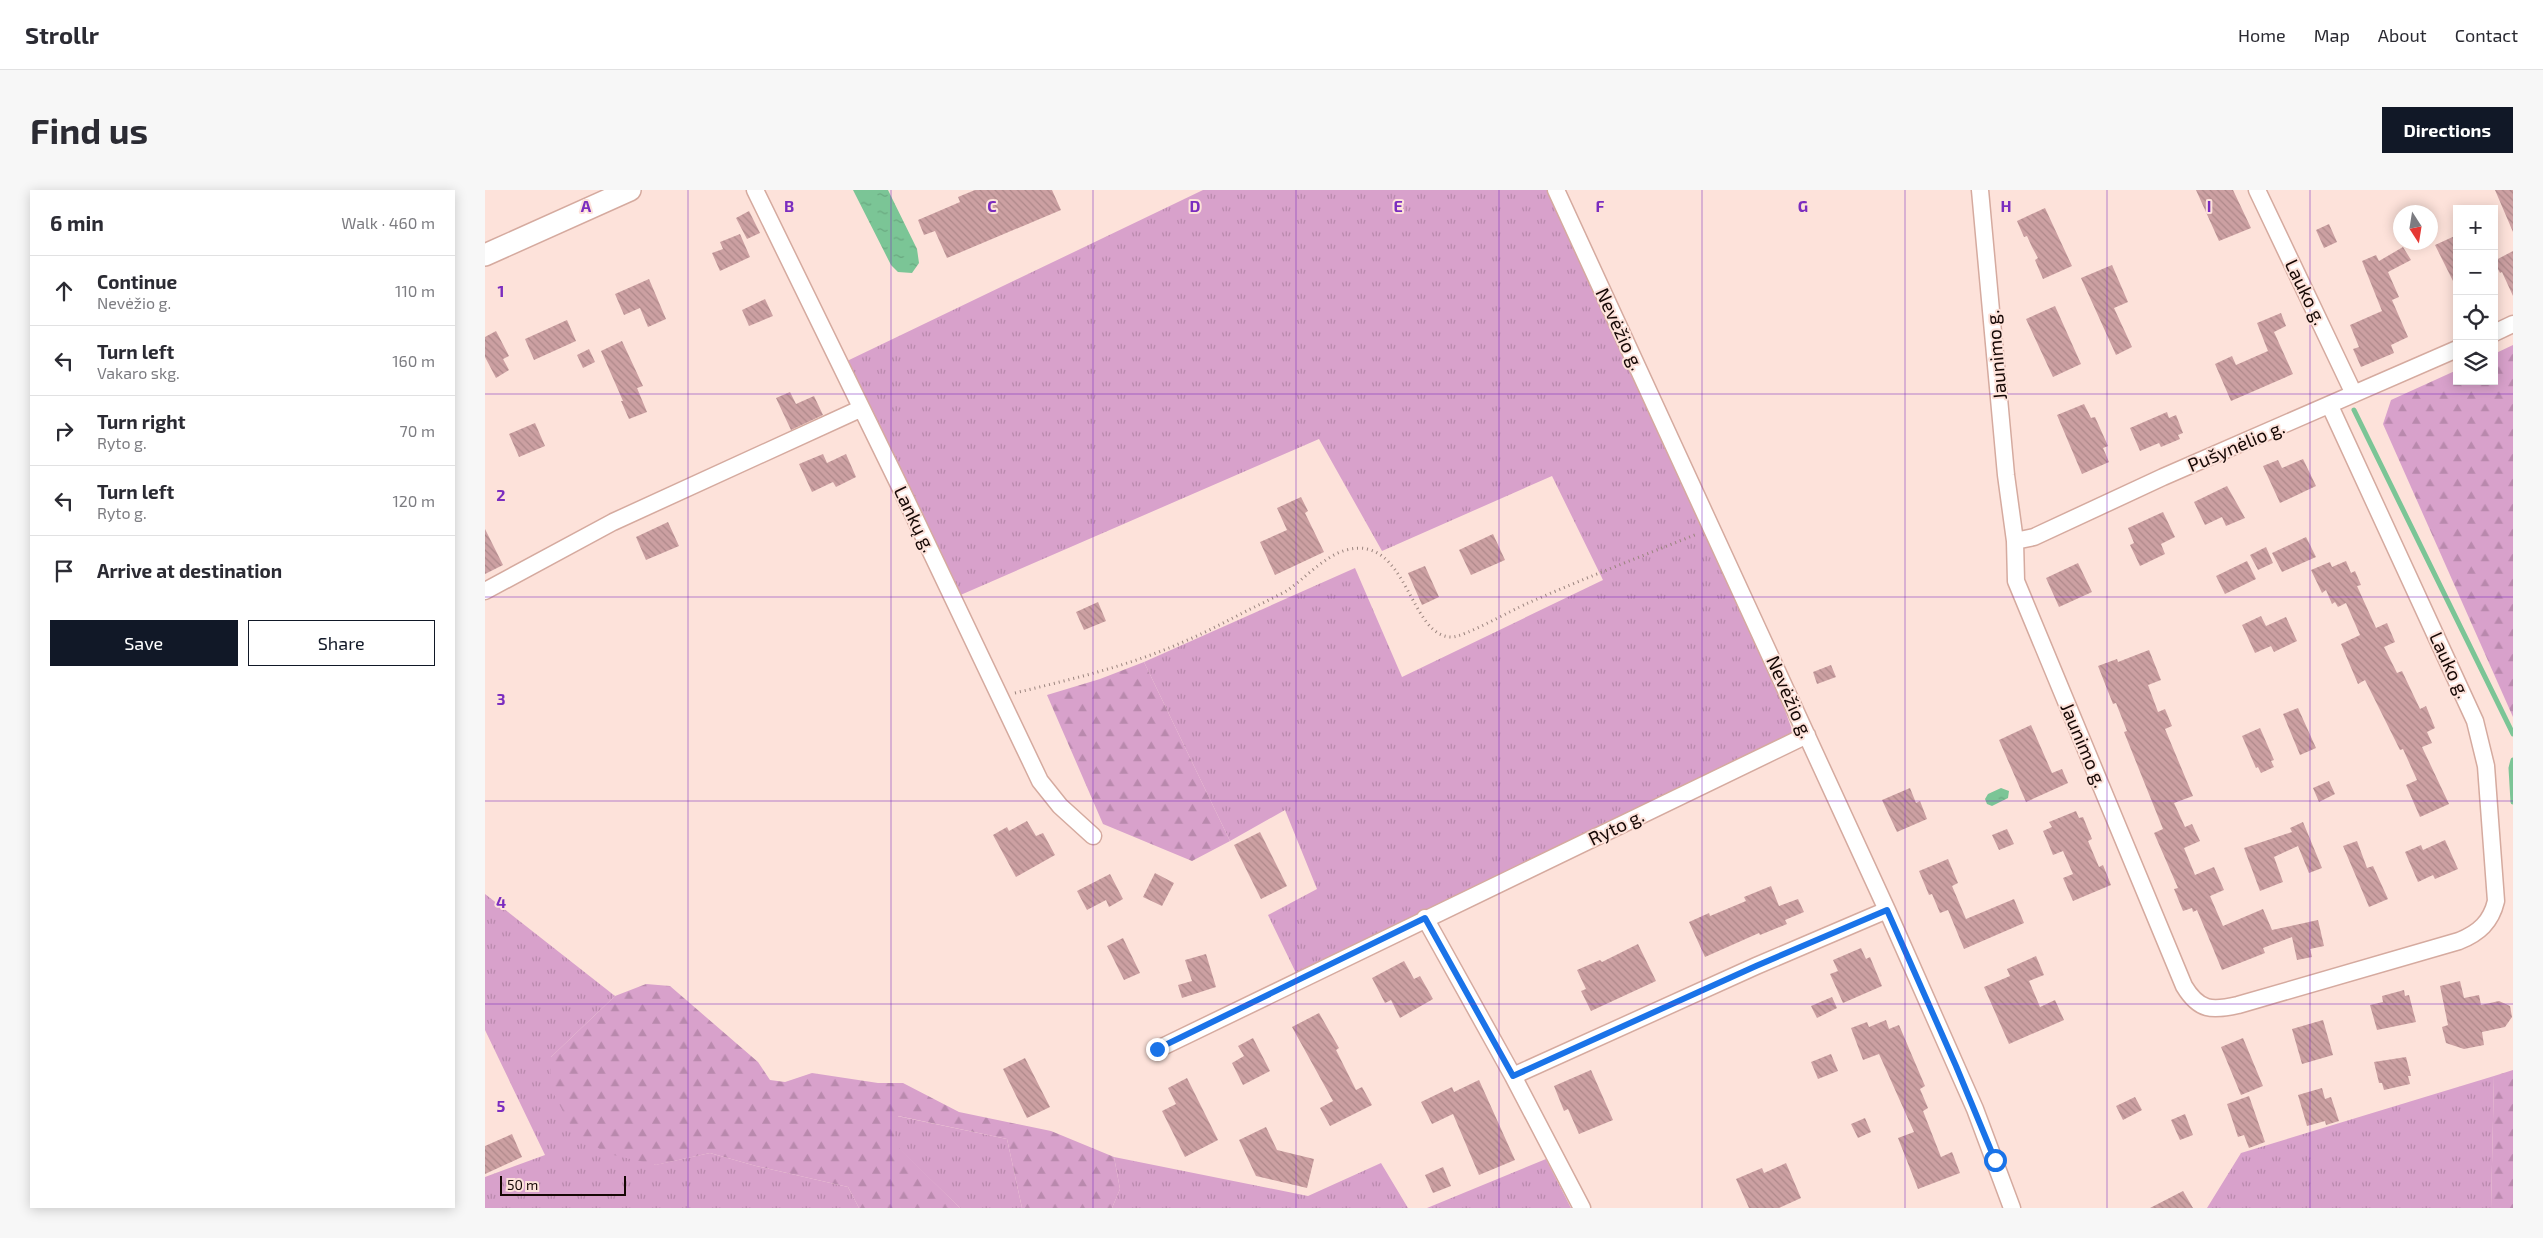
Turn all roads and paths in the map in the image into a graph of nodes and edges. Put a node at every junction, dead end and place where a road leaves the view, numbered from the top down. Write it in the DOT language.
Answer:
graph roads {
  1 [pos="630,190"];
  2 [pos="755,190"];
  3 [pos="1556,190"];
  4 [pos="1980,190"];
  5 [pos="2257,190"];
  6 [pos="485,255"];
  7 [pos="2513,324"];
  8 [pos="2498,330"];
  9 [pos="2453,351"];
  10 [pos="2355,394"];
  11 [pos="2330,406"];
  12 [pos="860,408"];
  13 [pos="1713,527"];
  14 [pos="2015,541"];
  15 [pos="485,591"];
  16 [pos="1000,697"];
  17 [pos="1807,735"];
  18 [pos="1093,836"];
  19 [pos="1887,910"];
  20 [pos="1425,918"];
  21 [pos="2473,936"];
  22 [pos="1157,1049"];
  23 [pos="1513,1076"];
  24 [pos="1582,1208"];
  25 [pos="2012,1208"];
  1 -- 6 [label="main road"];
  2 -- 12 [label="street, Lankų g."];
  3 -- 13 [label="street, Nevėžio g."];
  4 -- 14 [label="street, Jaunimo g."];
  5 -- 10 [label="street, Lauko g."];
  7 -- 8 [label="street"];
  9 -- 10 [label="street, Pušynėlio g."];
  10 -- 11 [label="street, Pušynėlio g."];
  11 -- 14 [label="street, Pušynėlio g."];
  11 -- 21 [label="street, Lauko g."];
  12 -- 15 [label="street"];
  12 -- 16 [label="street, Lankų g."];
  13 -- 16 [label="path"];
  13 -- 17 [label="street, Nevėžio g."];
  14 -- 21 [label="street, Jaunimo g."];
  16 -- 18 [label="street, Lankų g."];
  17 -- 19 [label="street, Nevėžio g."];
  17 -- 20 [label="street, Ryto g."];
  19 -- 23 [label="street"];
  19 -- 25 [label="street, Nevėžio g."];
  20 -- 22 [label="street, Ryto g."];
  20 -- 23 [label="street"];
  23 -- 24 [label="street"];
}
